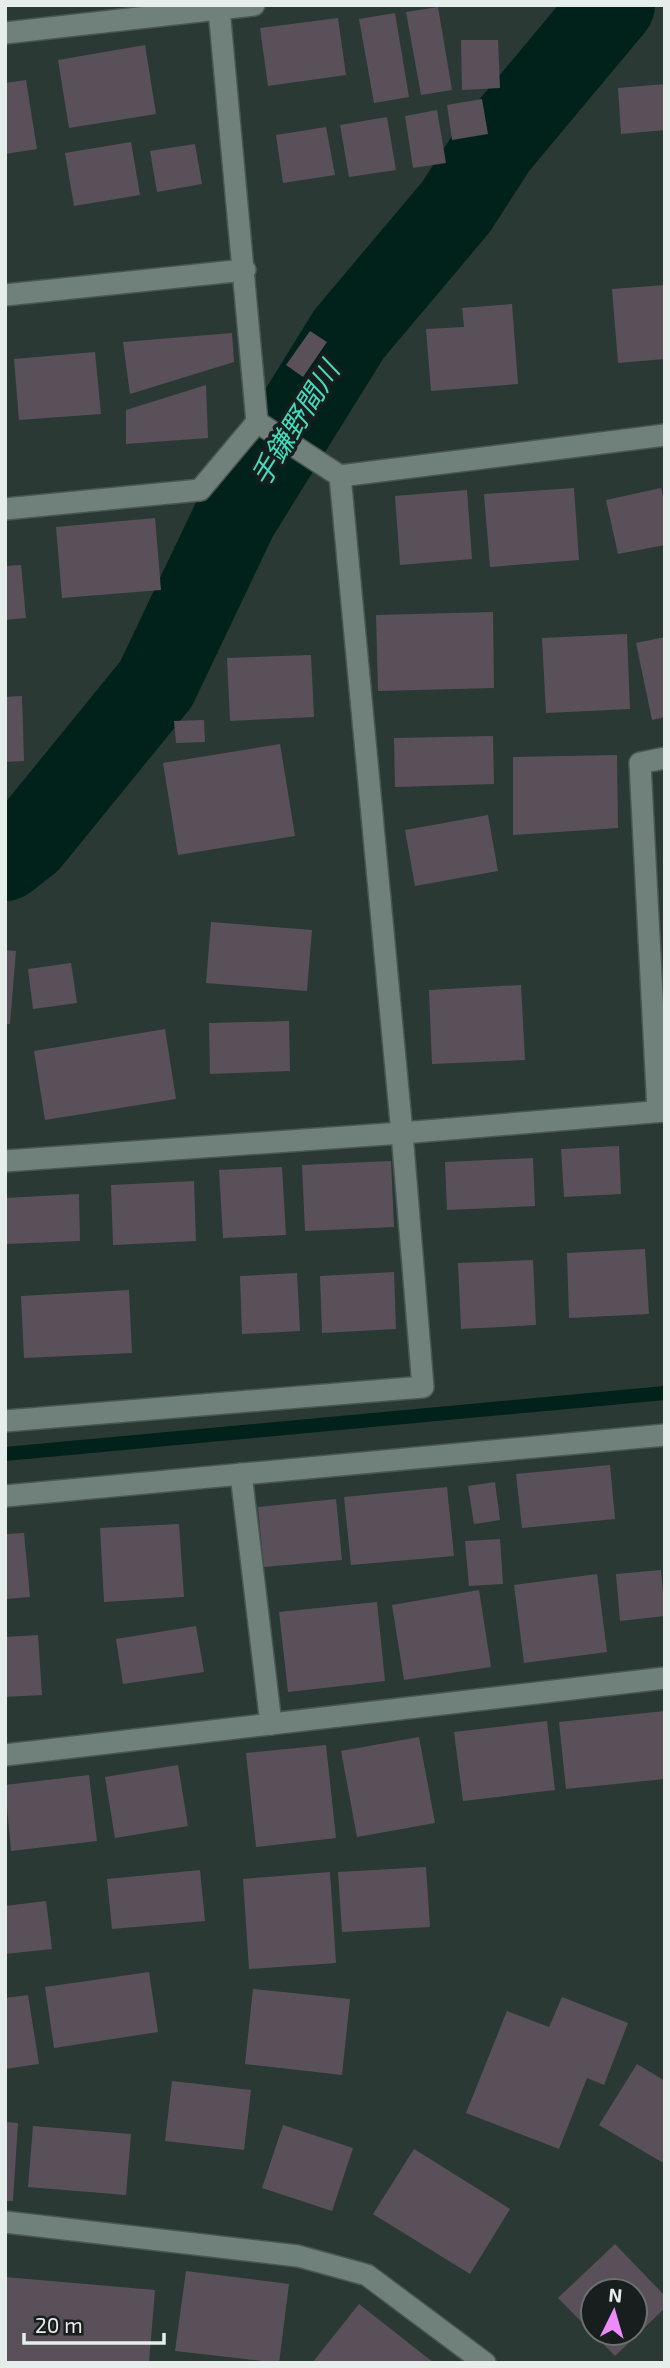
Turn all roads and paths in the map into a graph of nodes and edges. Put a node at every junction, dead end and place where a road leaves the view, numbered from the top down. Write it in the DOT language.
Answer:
graph roads {
  1 [pos="254,5"];
  2 [pos="219,9"];
  3 [pos="5,33"];
  4 [pos="245,270"];
  5 [pos="5,295"];
  6 [pos="257,422"];
  7 [pos="665,435"];
  8 [pos="340,476"];
  9 [pos="5,509"];
  10 [pos="665,758"];
  11 [pos="658,977"];
  12 [pos="662,1111"];
  13 [pos="402,1133"];
  14 [pos="5,1161"];
  15 [pos="5,1421"];
  16 [pos="665,1435"];
  17 [pos="241,1474"];
  18 [pos="5,1496"];
  19 [pos="665,1678"];
  20 [pos="271,1724"];
  21 [pos="5,1755"];
  22 [pos="5,2222"];
  23 [pos="485,2363"];
  1 -- 2 [label="street"];
  2 -- 3 [label="street"];
  2 -- 4 [label="street"];
  4 -- 5 [label="street"];
  4 -- 6 [label="street"];
  6 -- 8 [label="street"];
  6 -- 9 [label="street"];
  7 -- 8 [label="street"];
  8 -- 13 [label="street"];
  10 -- 11 [label="street"];
  11 -- 12 [label="street"];
  12 -- 13 [label="street"];
  13 -- 14 [label="street"];
  13 -- 15 [label="street"];
  16 -- 17 [label="street"];
  17 -- 18 [label="street"];
  17 -- 20 [label="street"];
  19 -- 20 [label="street"];
  20 -- 21 [label="street"];
  22 -- 23 [label="street"];
}
